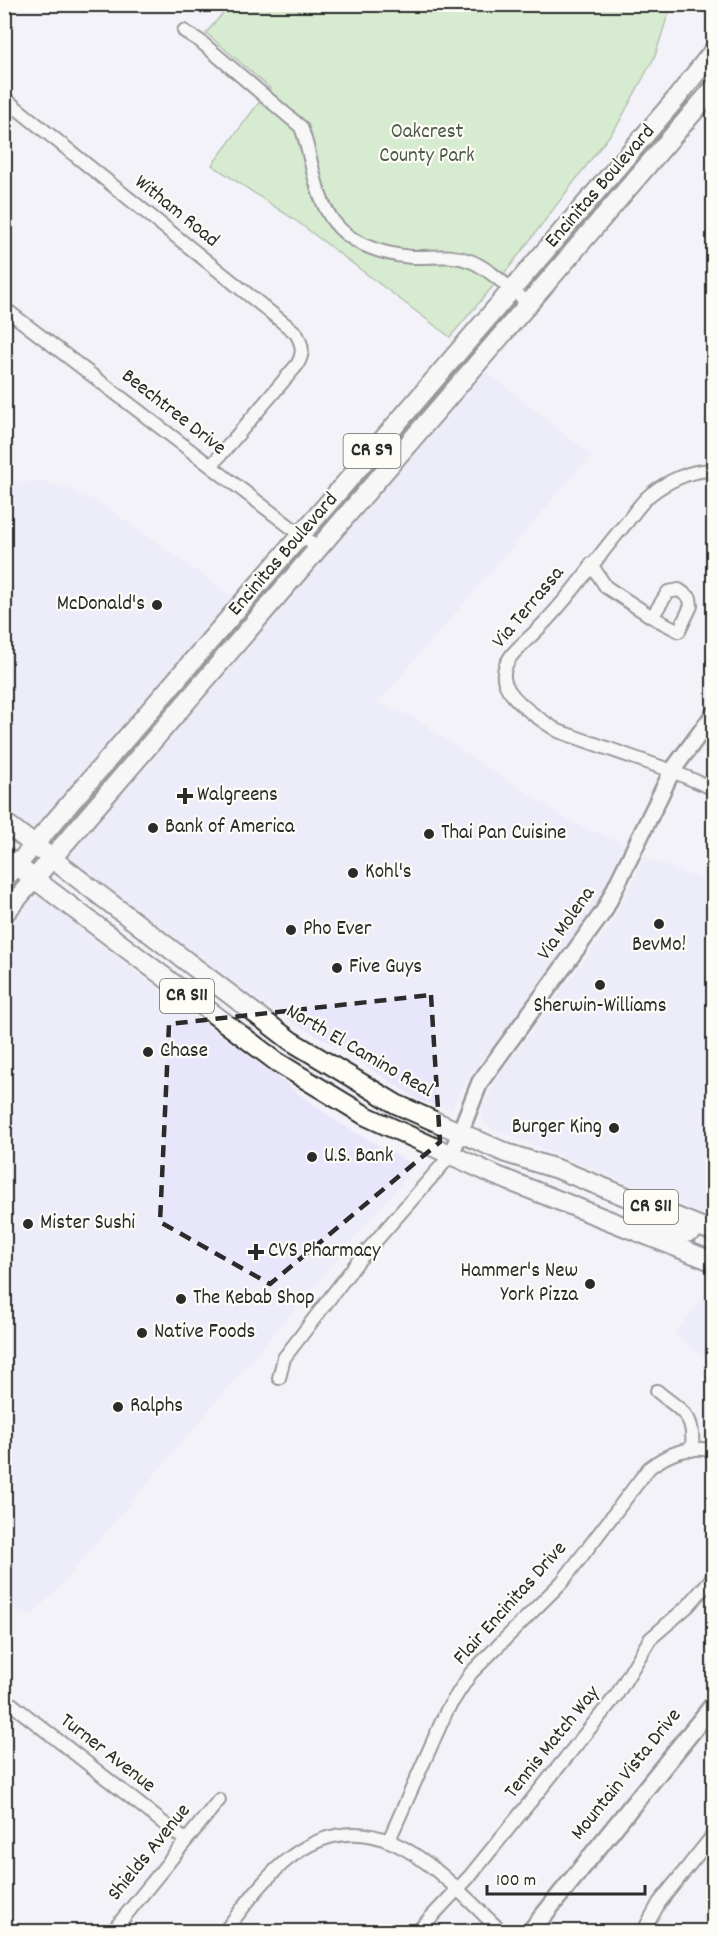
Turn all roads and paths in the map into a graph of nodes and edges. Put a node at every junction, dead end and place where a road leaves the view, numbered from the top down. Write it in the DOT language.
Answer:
graph roads {
  1 [pos="184,31"];
  2 [pos="714,50"];
  3 [pos="714,88"];
  4 [pos="4,98"];
  5 [pos="511,290"];
  6 [pos="530,304"];
  7 [pos="4,308"];
  8 [pos="211,466"];
  9 [pos="714,471"];
  10 [pos="300,534"];
  11 [pos="318,548"];
  12 [pos="591,564"];
  13 [pos="234,614"];
  14 [pos="652,617"];
  15 [pos="196,693"];
  16 [pos="714,714"];
  17 [pos="672,771"];
  18 [pos="714,789"];
  19 [pos="4,822"];
  20 [pos="35,845"];
  21 [pos="52,859"];
  22 [pos="11,860"];
  23 [pos="35,879"];
  24 [pos="4,880"];
  25 [pos="4,914"];
  26 [pos="222,1022"];
  27 [pos="291,1041"];
  28 [pos="305,1078"];
  29 [pos="412,1111"];
  30 [pos="460,1133"];
  31 [pos="451,1155"];
  32 [pos="592,1214"];
  33 [pos="706,1229"];
  34 [pos="714,1262"];
  35 [pos="279,1378"];
  36 [pos="657,1391"];
  37 [pos="692,1450"];
  38 [pos="714,1451"];
  39 [pos="714,1576"];
  40 [pos="4,1698"];
  41 [pos="714,1704"];
  42 [pos="219,1800"];
  43 [pos="714,1834"];
  44 [pos="185,1840"];
  45 [pos="389,1840"];
  46 [pos="458,1889"];
  47 [pos="112,1932"];
  48 [pos="224,1932"];
  49 [pos="417,1932"];
  50 [pos="502,1932"];
  51 [pos="530,1932"];
  52 [pos="643,1932"];
  1 -- 5 [label="street"];
  2 -- 5 [label="main road, Encinitas Boulevard / CR S9"];
  3 -- 6 [label="main road, Encinitas Boulevard / CR S9"];
  4 -- 8 [label="street, Witham Road"];
  5 -- 6 [label="street"];
  5 -- 10 [label="main road, Encinitas Boulevard / CR S9"];
  6 -- 11 [label="main road, Encinitas Boulevard / CR S9"];
  7 -- 8 [label="street, Beechtree Drive"];
  8 -- 10 [label="street, Beechtree Drive"];
  9 -- 12 [label="street, Via Terrassa"];
  10 -- 11 [label="street, Beechtree Drive"];
  10 -- 13 [label="main road, Encinitas Boulevard / CR S9"];
  11 -- 15 [label="main road, Encinitas Boulevard / CR S9"];
  12 -- 14 [label="street"];
  12 -- 17 [label="street, Via Terrassa"];
  13 -- 15 [label="main road"];
  13 -- 20 [label="main road, Encinitas Boulevard / CR S9"];
  15 -- 21 [label="main road, Encinitas Boulevard / CR S9"];
  16 -- 17 [label="street, Via Molena"];
  17 -- 18 [label="street, Via Terrassa"];
  17 -- 30 [label="street, Via Molena"];
  19 -- 20 [label="main road"];
  20 -- 21 [label="main road, CR S11"];
  20 -- 22 [label="main road, Encinitas Boulevard / CR S9"];
  21 -- 23 [label="main road, Encinitas Boulevard / CR S9"];
  21 -- 27 [label="main road, North El Camino Real / CR S11"];
  22 -- 23 [label="main road, CR S11"];
  22 -- 24 [label="main road, Encinitas Boulevard / CR S9"];
  23 -- 25 [label="main road, Encinitas Boulevard / CR S9"];
  23 -- 26 [label="main road, CR S11"];
  26 -- 27 [label="main road"];
  26 -- 28 [label="main road, CR S11"];
  27 -- 29 [label="main road, North El Camino Real / CR S11"];
  28 -- 29 [label="main road"];
  28 -- 31 [label="main road, CR S11"];
  29 -- 30 [label="main road, North El Camino Real / CR S11"];
  30 -- 31 [label="street, Via Molena"];
  30 -- 33 [label="main road, North El Camino Real / CR S11"];
  31 -- 32 [label="main road, CR S11"];
  31 -- 35 [label="street"];
  32 -- 33 [label="main road"];
  32 -- 34 [label="main road, CR S11"];
  36 -- 37 [label="street"];
  37 -- 38 [label="street, Flair Encinitas Drive"];
  37 -- 45 [label="street, Flair Encinitas Drive"];
  39 -- 46 [label="street, Tennis Match Way"];
  40 -- 44 [label="street, Turner Avenue"];
  41 -- 51 [label="main road, Mountain Vista Drive"];
  42 -- 44 [label="street, Shields Avenue"];
  43 -- 52 [label="street"];
  44 -- 47 [label="street, Shields Avenue"];
  45 -- 46 [label="street"];
  45 -- 48 [label="street"];
  46 -- 49 [label="street, Tennis Match Way"];
  46 -- 50 [label="street"];
}
